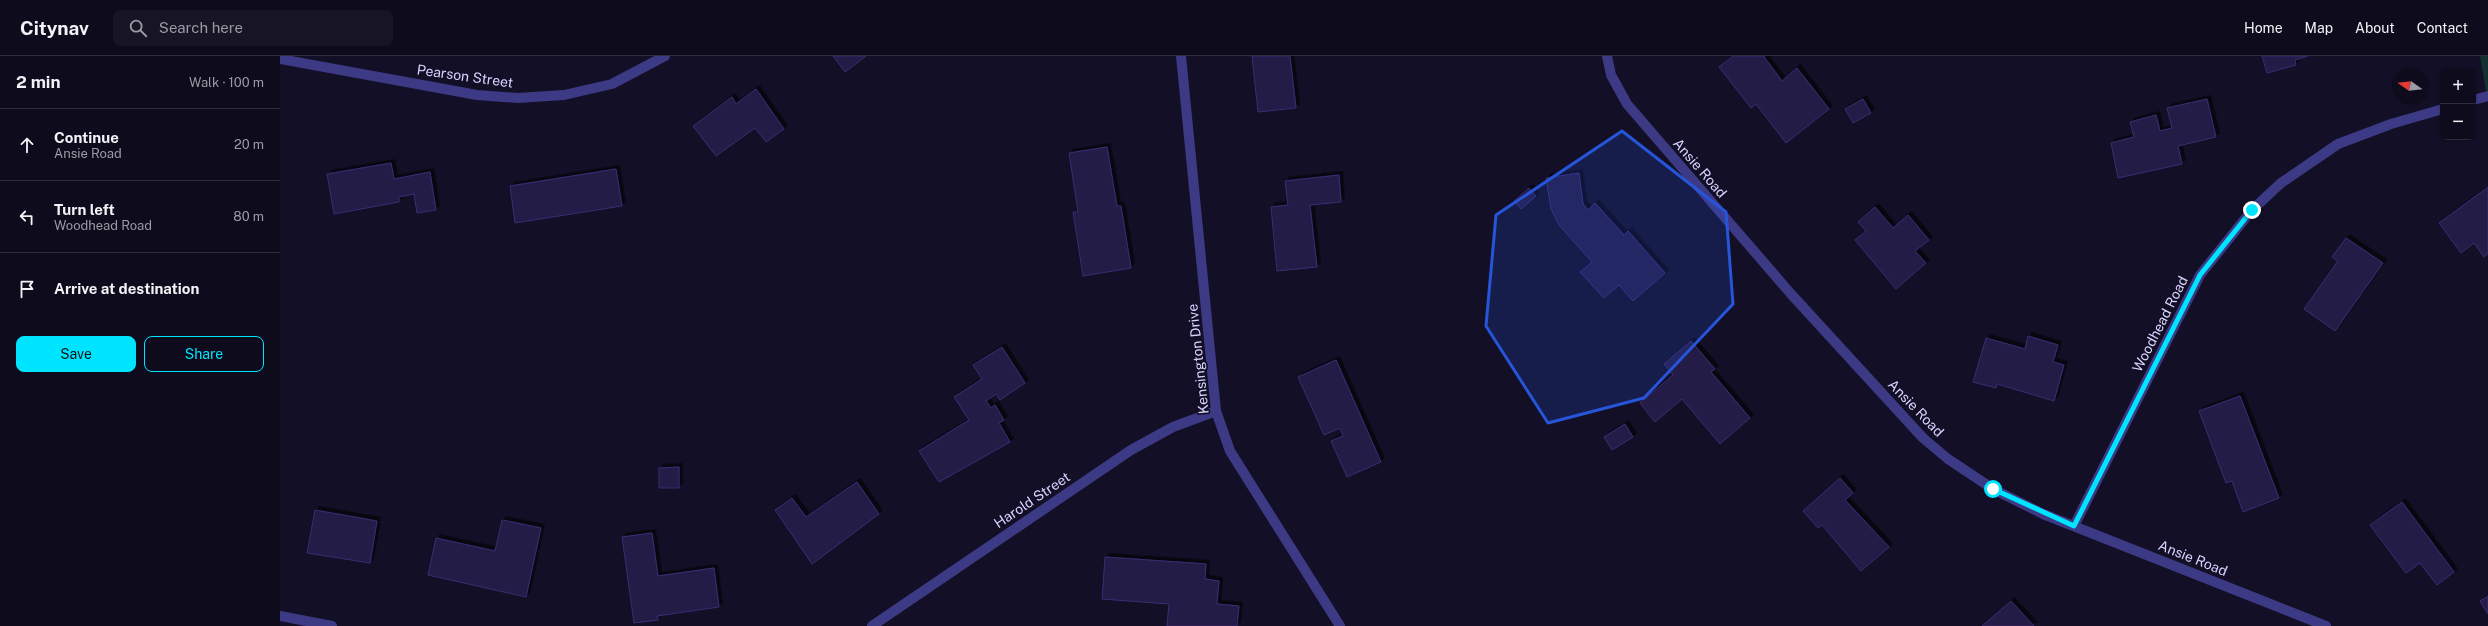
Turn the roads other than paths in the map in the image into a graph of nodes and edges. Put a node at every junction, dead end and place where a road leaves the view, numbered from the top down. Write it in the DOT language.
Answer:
graph roads {
  1 [pos="664,56"];
  2 [pos="1181,56"];
  3 [pos="1607,56"];
  4 [pos="280,59"];
  5 [pos="2488,96"];
  6 [pos="2476,99"];
  7 [pos="2440,110"];
  8 [pos="1216,411"];
  9 [pos="2074,526"];
  10 [pos="280,616"];
  11 [pos="332,626"];
  12 [pos="872,626"];
  13 [pos="1340,626"];
  14 [pos="2326,626"];
  1 -- 4 [label="street, Pearson Street"];
  2 -- 8 [label="street, Kensington Drive"];
  3 -- 9 [label="street, Ansie Road"];
  5 -- 6 [label="street"];
  7 -- 9 [label="street, Woodhead Road"];
  8 -- 12 [label="street, Harold Street"];
  8 -- 13 [label="street, Kensington Drive"];
  9 -- 14 [label="street, Ansie Road"];
  10 -- 11 [label="street"];
}
